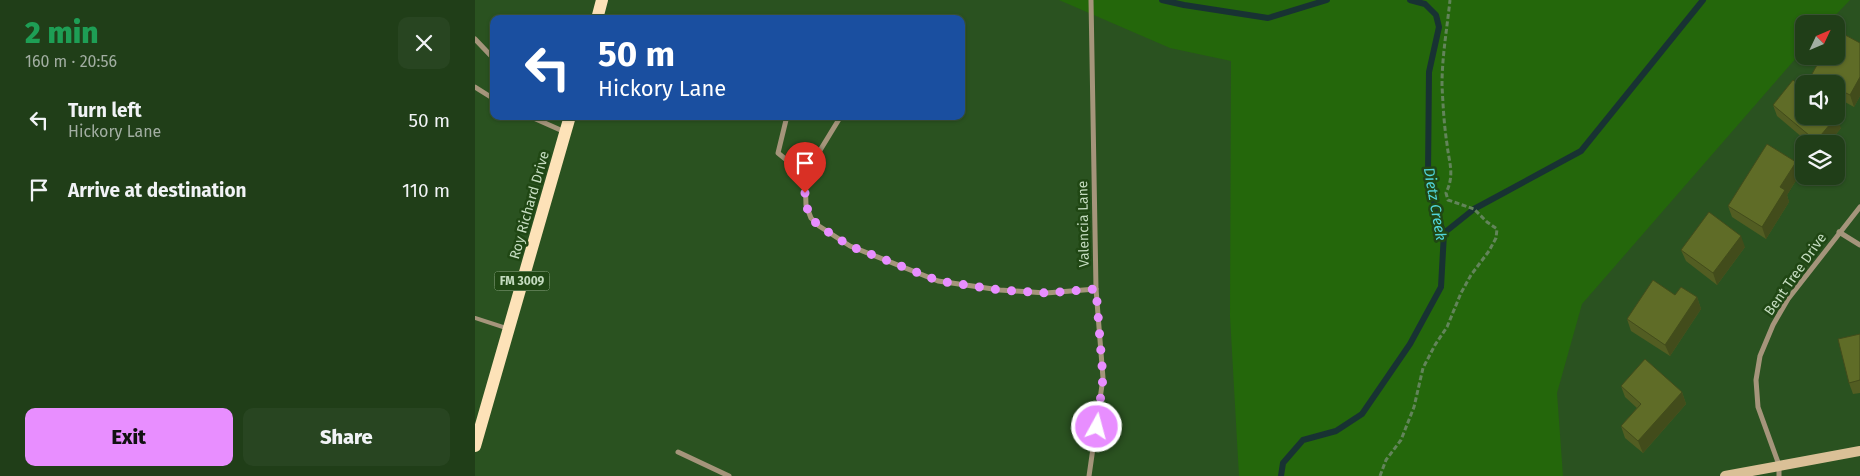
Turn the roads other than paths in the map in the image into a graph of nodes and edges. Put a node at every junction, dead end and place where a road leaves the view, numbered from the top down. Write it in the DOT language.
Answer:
graph roads {
  1 [pos="602,0"];
  2 [pos="1091,0"];
  3 [pos="598,15"];
  4 [pos="475,39"];
  5 [pos="490,55"];
  6 [pos="475,87"];
  7 [pos="490,96"];
  8 [pos="538,120"];
  9 [pos="569,120"];
  10 [pos="786,120"];
  11 [pos="839,120"];
  12 [pos="565,132"];
  13 [pos="805,175"];
  14 [pos="1860,207"];
  15 [pos="1839,232"];
  16 [pos="1860,245"];
  17 [pos="1096,289"];
  18 [pos="475,318"];
  19 [pos="509,328"];
  20 [pos="475,446"];
  21 [pos="1860,451"];
  22 [pos="678,452"];
  23 [pos="1779,465"];
  24 [pos="729,476"];
  25 [pos="1089,476"];
  26 [pos="1725,476"];
  27 [pos="1779,476"];
  1 -- 3 [label="main road"];
  2 -- 17 [label="street, Valencia Lane"];
  4 -- 5 [label="street"];
  6 -- 7 [label="street"];
  8 -- 12 [label="street"];
  9 -- 12 [label="main road, Roy Richard Drive / FM 3009"];
  10 -- 13 [label="street"];
  11 -- 13 [label="street"];
  12 -- 19 [label="main road, Roy Richard Drive / FM 3009"];
  13 -- 17 [label="street"];
  14 -- 15 [label="street, Bent Tree Drive"];
  15 -- 16 [label="street"];
  15 -- 23 [label="street, Bent Tree Drive"];
  17 -- 25 [label="street, Valencia Lane"];
  18 -- 19 [label="lane"];
  19 -- 20 [label="main road, Roy Richard Drive / FM 3009"];
  21 -- 23 [label="street"];
  22 -- 24 [label="street"];
  23 -- 26 [label="street"];
  23 -- 27 [label="street, Bent Tree Drive"];
}
